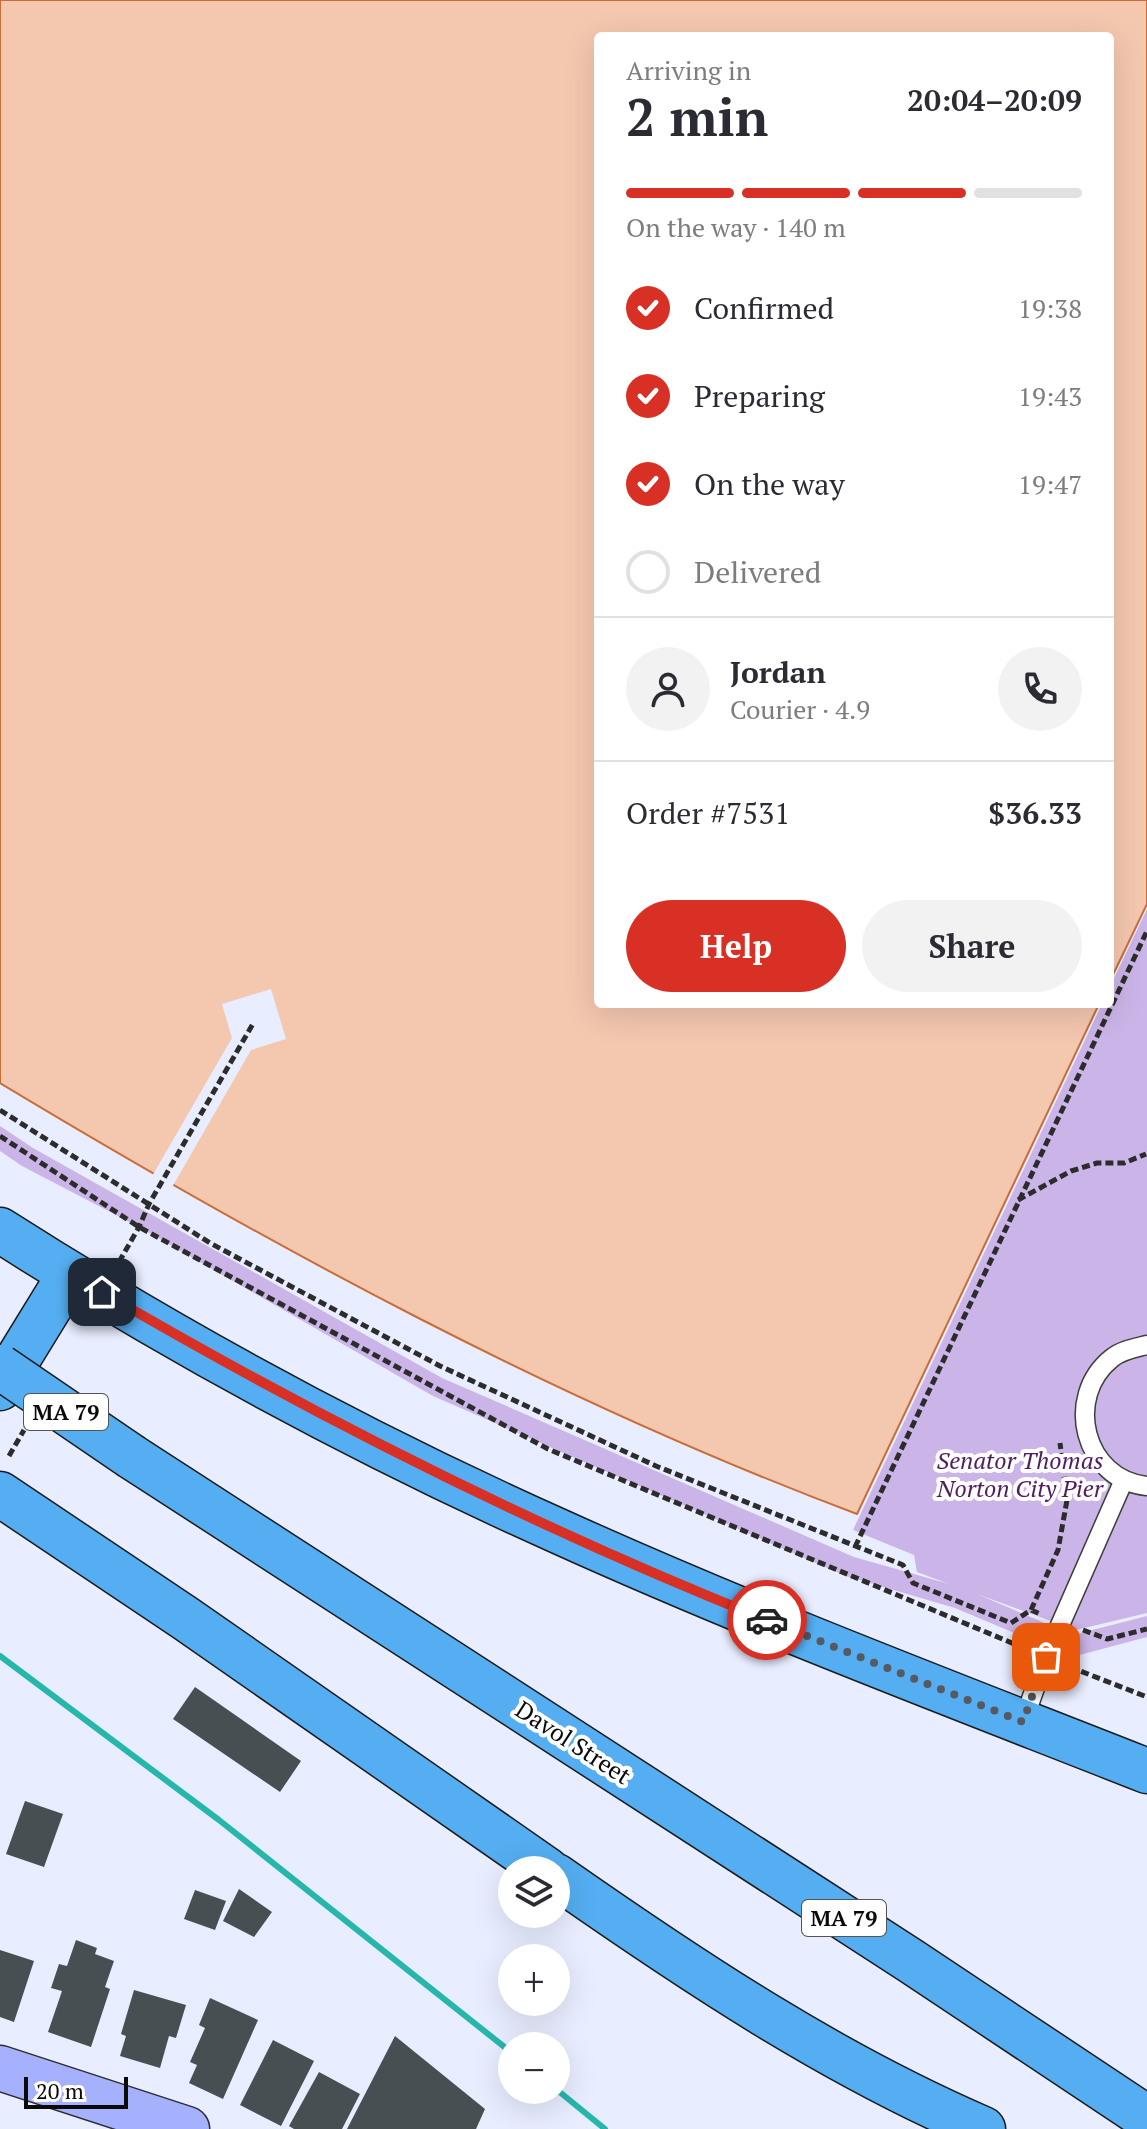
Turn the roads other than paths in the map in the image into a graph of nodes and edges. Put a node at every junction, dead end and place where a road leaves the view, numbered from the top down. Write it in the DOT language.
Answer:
graph roads {
  1 [pos="0,1230"];
  2 [pos="70,1274"];
  3 [pos="1147,1345"];
  4 [pos="0,1367"];
  5 [pos="0,1388"];
  6 [pos="1123,1482"];
  7 [pos="1147,1486"];
  8 [pos="0,1494"];
  9 [pos="1023,1722"];
  10 [pos="1147,1771"];
  11 [pos="527,1856"];
  12 [pos="570,1885"];
  13 [pos="0,2068"];
  14 [pos="1147,2118"];
  15 [pos="187,2129"];
  16 [pos="983,2129"];
  1 -- 2 [label="highway"];
  2 -- 5 [label="highway"];
  2 -- 9 [label="highway"];
  3 -- 6 [label="lane"];
  4 -- 14 [label="highway, Davol Street / MA 79, bridge"];
  6 -- 7 [label="lane"];
  6 -- 9 [label="lane"];
  8 -- 11 [label="highway"];
  9 -- 10 [label="highway"];
  12 -- 16 [label="highway"];
  13 -- 15 [label="main road"];
}
